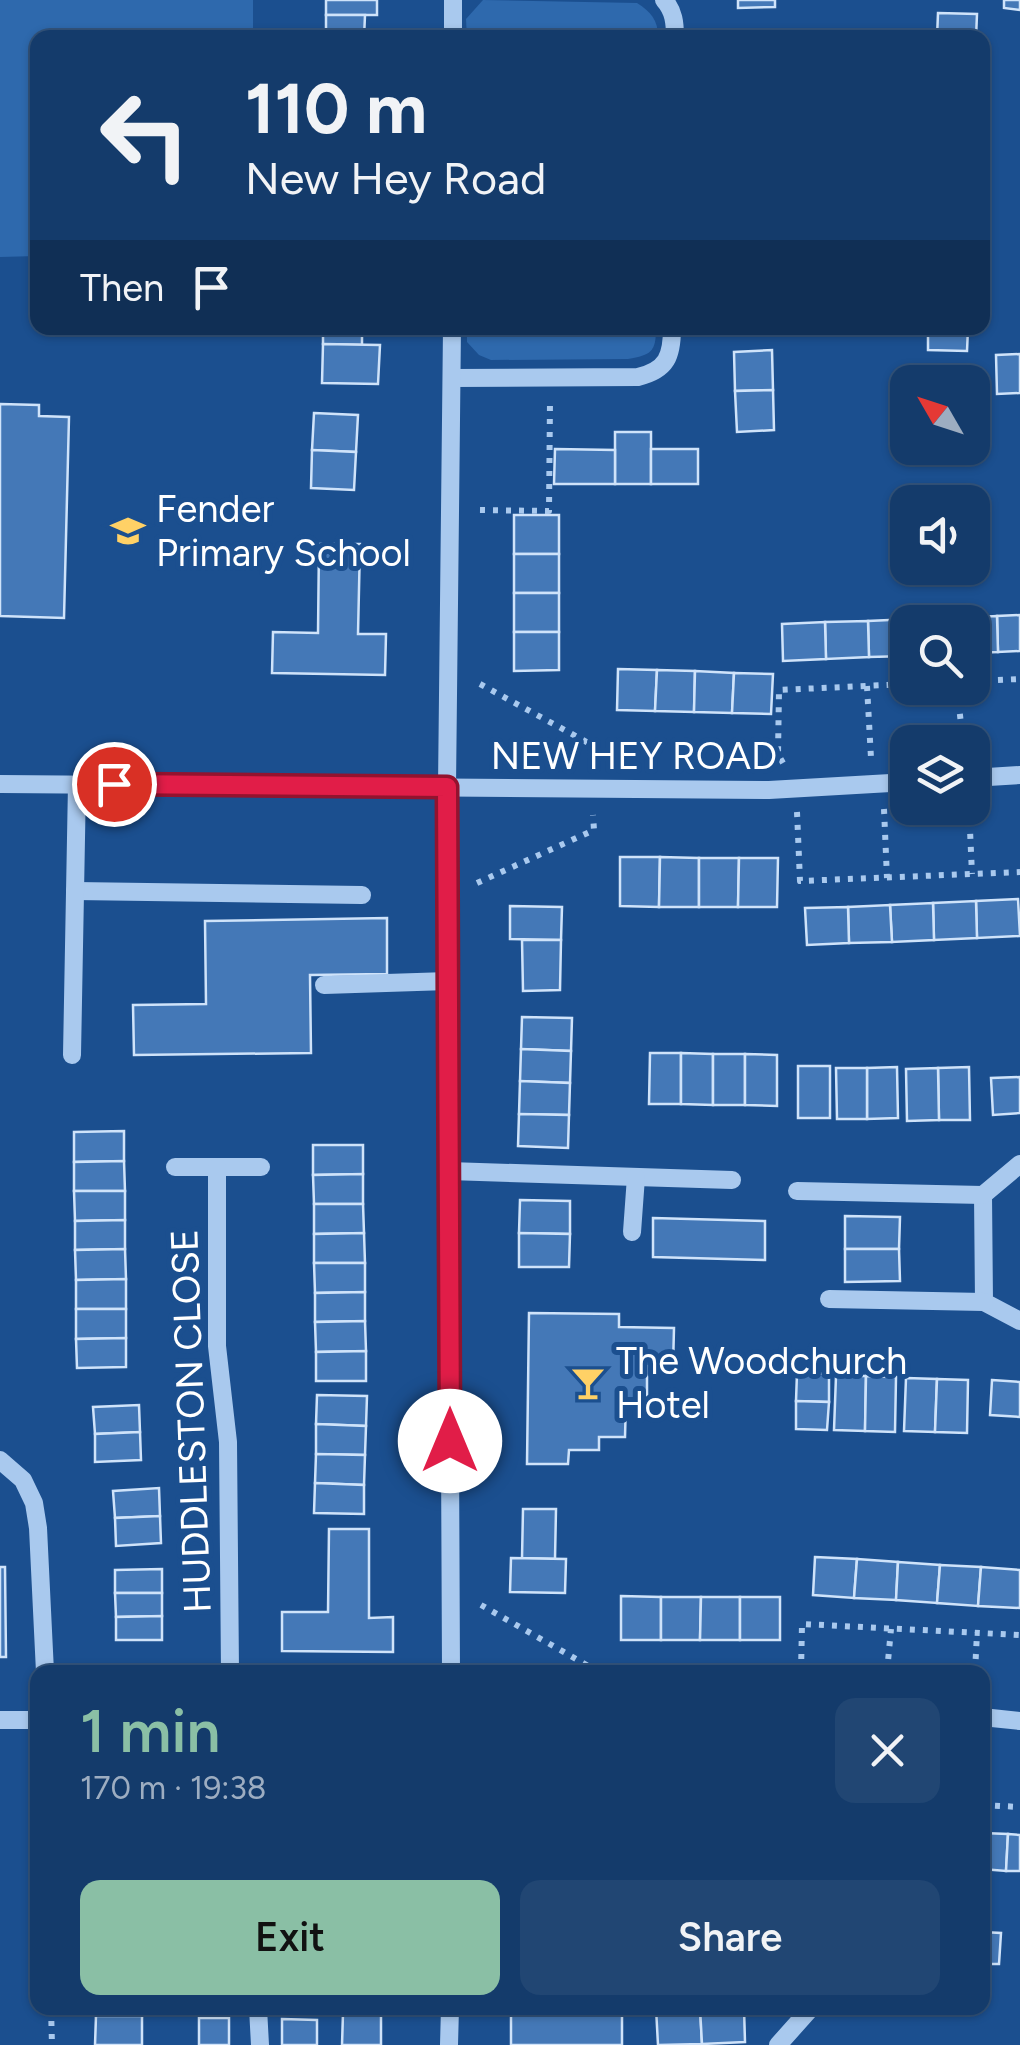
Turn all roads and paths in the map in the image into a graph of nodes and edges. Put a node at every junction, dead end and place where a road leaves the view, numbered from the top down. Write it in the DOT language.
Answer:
graph roads {
  1 [pos="453,0"];
  2 [pos="664,0"];
  3 [pos="453,30"];
  4 [pos="675,30"];
  5 [pos="452,335"];
  6 [pos="672,335"];
  7 [pos="550,377"];
  8 [pos="452,378"];
  9 [pos="480,510"];
  10 [pos="1020,679"];
  11 [pos="990,680"];
  12 [pos="480,684"];
  13 [pos="890,685"];
  14 [pos="867,686"];
  15 [pos="1020,775"];
  16 [pos="990,777"];
  17 [pos="890,783"];
  18 [pos="0,784"];
  19 [pos="78,784"];
  20 [pos="877,784"];
  21 [pos="447,787"];
  22 [pos="596,789"];
  23 [pos="796,789"];
  24 [pos="969,825"];
  25 [pos="1020,872"];
  26 [pos="972,874"];
  27 [pos="887,878"];
  28 [pos="477,883"];
  29 [pos="75,891"];
  30 [pos="362,894"];
  31 [pos="448,981"];
  32 [pos="324,985"];
  33 [pos="72,1056"];
  34 [pos="1020,1164"];
  35 [pos="175,1167"];
  36 [pos="261,1167"];
  37 [pos="217,1168"];
  38 [pos="449,1172"];
  39 [pos="636,1177"];
  40 [pos="732,1180"];
  41 [pos="796,1191"];
  42 [pos="983,1195"];
  43 [pos="632,1232"];
  44 [pos="829,1299"];
  45 [pos="984,1302"];
  46 [pos="1020,1321"];
  47 [pos="0,1460"];
  48 [pos="482,1606"];
  49 [pos="891,1629"];
  50 [pos="978,1634"];
  51 [pos="1020,1635"];
  52 [pos="45,1665"];
  53 [pos="230,1665"];
  54 [pos="451,1665"];
  55 [pos="587,1665"];
  56 [pos="801,1665"];
  57 [pos="888,1665"];
  58 [pos="976,1665"];
  59 [pos="990,1718"];
  60 [pos="0,1720"];
  61 [pos="30,1720"];
  62 [pos="1020,1721"];
  63 [pos="990,1806"];
  64 [pos="1020,1808"];
  65 [pos="51,2015"];
  66 [pos="258,2015"];
  67 [pos="450,2015"];
  68 [pos="805,2015"];
  69 [pos="52,2045"];
  70 [pos="260,2045"];
  71 [pos="450,2045"];
  72 [pos="778,2045"];
  1 -- 3 [label="street"];
  2 -- 4 [label="street"];
  5 -- 8 [label="street"];
  6 -- 7 [label="street"];
  7 -- 8 [label="street"];
  7 -- 9 [label="path"];
  8 -- 21 [label="street"];
  10 -- 11 [label="path"];
  12 -- 22 [label="path"];
  13 -- 14 [label="path"];
  14 -- 20 [label="path"];
  14 -- 23 [label="path"];
  15 -- 16 [label="street"];
  17 -- 20 [label="street, NEW HEY ROAD"];
  18 -- 19 [label="street, NEW HEY ROAD"];
  19 -- 21 [label="street, NEW HEY ROAD"];
  19 -- 29 [label="street"];
  20 -- 23 [label="street, NEW HEY ROAD"];
  20 -- 27 [label="path"];
  21 -- 22 [label="street, NEW HEY ROAD"];
  21 -- 31 [label="street"];
  22 -- 23 [label="street, NEW HEY ROAD"];
  22 -- 28 [label="path"];
  23 -- 27 [label="path"];
  24 -- 26 [label="path"];
  25 -- 26 [label="path"];
  26 -- 27 [label="path"];
  29 -- 30 [label="street"];
  29 -- 33 [label="street"];
  31 -- 32 [label="street"];
  31 -- 38 [label="street"];
  34 -- 42 [label="street"];
  35 -- 37 [label="street"];
  36 -- 37 [label="street"];
  37 -- 53 [label="street, HUDDLESTON CLOSE"];
  38 -- 39 [label="street"];
  38 -- 54 [label="street"];
  39 -- 40 [label="street"];
  39 -- 43 [label="street"];
  41 -- 42 [label="street"];
  42 -- 45 [label="street"];
  44 -- 45 [label="street"];
  45 -- 46 [label="street"];
  47 -- 52 [label="street"];
  48 -- 55 [label="path"];
  49 -- 50 [label="path"];
  49 -- 56 [label="path"];
  49 -- 57 [label="path"];
  50 -- 51 [label="path"];
  50 -- 58 [label="path"];
  59 -- 62 [label="street"];
  60 -- 61 [label="street"];
  63 -- 64 [label="path"];
  65 -- 69 [label="path"];
  66 -- 70 [label="street"];
  67 -- 71 [label="street"];
  68 -- 72 [label="street"];
}
